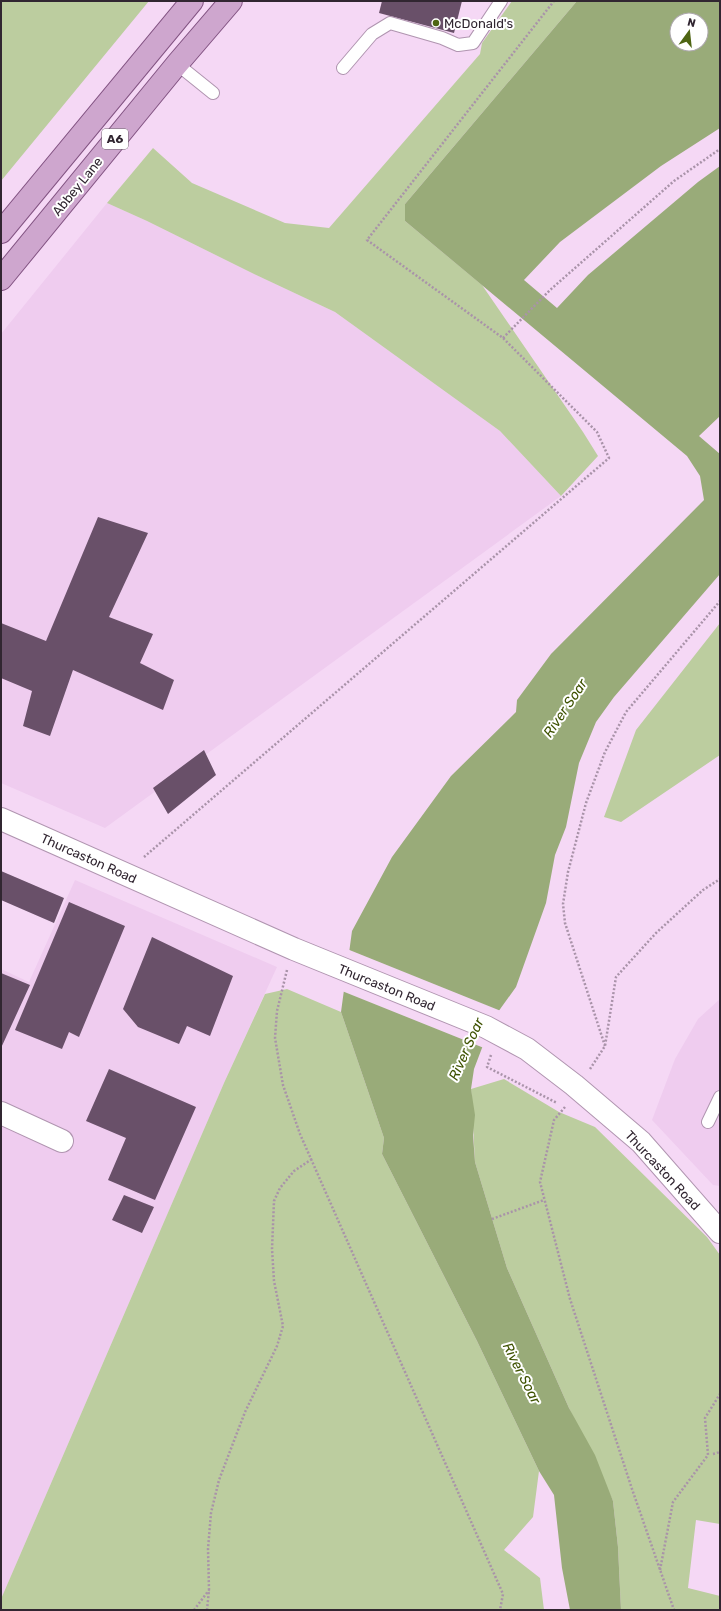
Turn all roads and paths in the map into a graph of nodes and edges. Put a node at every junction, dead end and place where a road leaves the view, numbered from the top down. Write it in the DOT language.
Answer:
graph roads {
  1 [pos="192,1"];
  2 [pos="231,1"];
  3 [pos="501,1"];
  4 [pos="554,1"];
  5 [pos="177,64"];
  6 [pos="343,68"];
  7 [pos="213,93"];
  8 [pos="720,149"];
  9 [pos="1,232"];
  10 [pos="1,279"];
  11 [pos="503,338"];
  12 [pos="720,601"];
  13 [pos="1,819"];
  14 [pos="124,874"];
  15 [pos="720,879"];
  16 [pos="288,966"];
  17 [pos="605,1046"];
  18 [pos="492,1052"];
  19 [pos="576,1088"];
  20 [pos="720,1097"];
  21 [pos="557,1103"];
  22 [pos="1,1113"];
  23 [pos="708,1122"];
  24 [pos="62,1141"];
  25 [pos="312,1159"];
  26 [pos="544,1200"];
  27 [pos="492,1219"];
  28 [pos="718,1227"];
  29 [pos="720,1394"];
  30 [pos="720,1452"];
  31 [pos="713,1454"];
  32 [pos="660,1570"];
  33 [pos="209,1590"];
  34 [pos="194,1610"];
  35 [pos="207,1610"];
  36 [pos="500,1610"];
  37 [pos="674,1610"];
  1 -- 9 [label="main road, A6"];
  2 -- 5 [label="main road, Abbey Lane / A6"];
  3 -- 6 [label="lane"];
  4 -- 11 [label="path"];
  5 -- 7 [label="lane"];
  5 -- 10 [label="main road, Abbey Lane / A6"];
  8 -- 11 [label="path"];
  11 -- 14 [label="path"];
  12 -- 17 [label="path"];
  13 -- 14 [label="street, Thurcaston Road"];
  14 -- 19 [label="street, Thurcaston Road"];
  15 -- 17 [label="path"];
  16 -- 25 [label="path"];
  17 -- 19 [label="path"];
  18 -- 21 [label="path"];
  19 -- 26 [label="path"];
  19 -- 28 [label="street, Thurcaston Road"];
  20 -- 23 [label="lane"];
  22 -- 24 [label="street"];
  25 -- 33 [label="path"];
  25 -- 36 [label="path"];
  26 -- 27 [label="path"];
  26 -- 32 [label="path"];
  29 -- 32 [label="path"];
  30 -- 31 [label="path"];
  32 -- 37 [label="path"];
  33 -- 34 [label="path"];
  33 -- 35 [label="path"];
}
